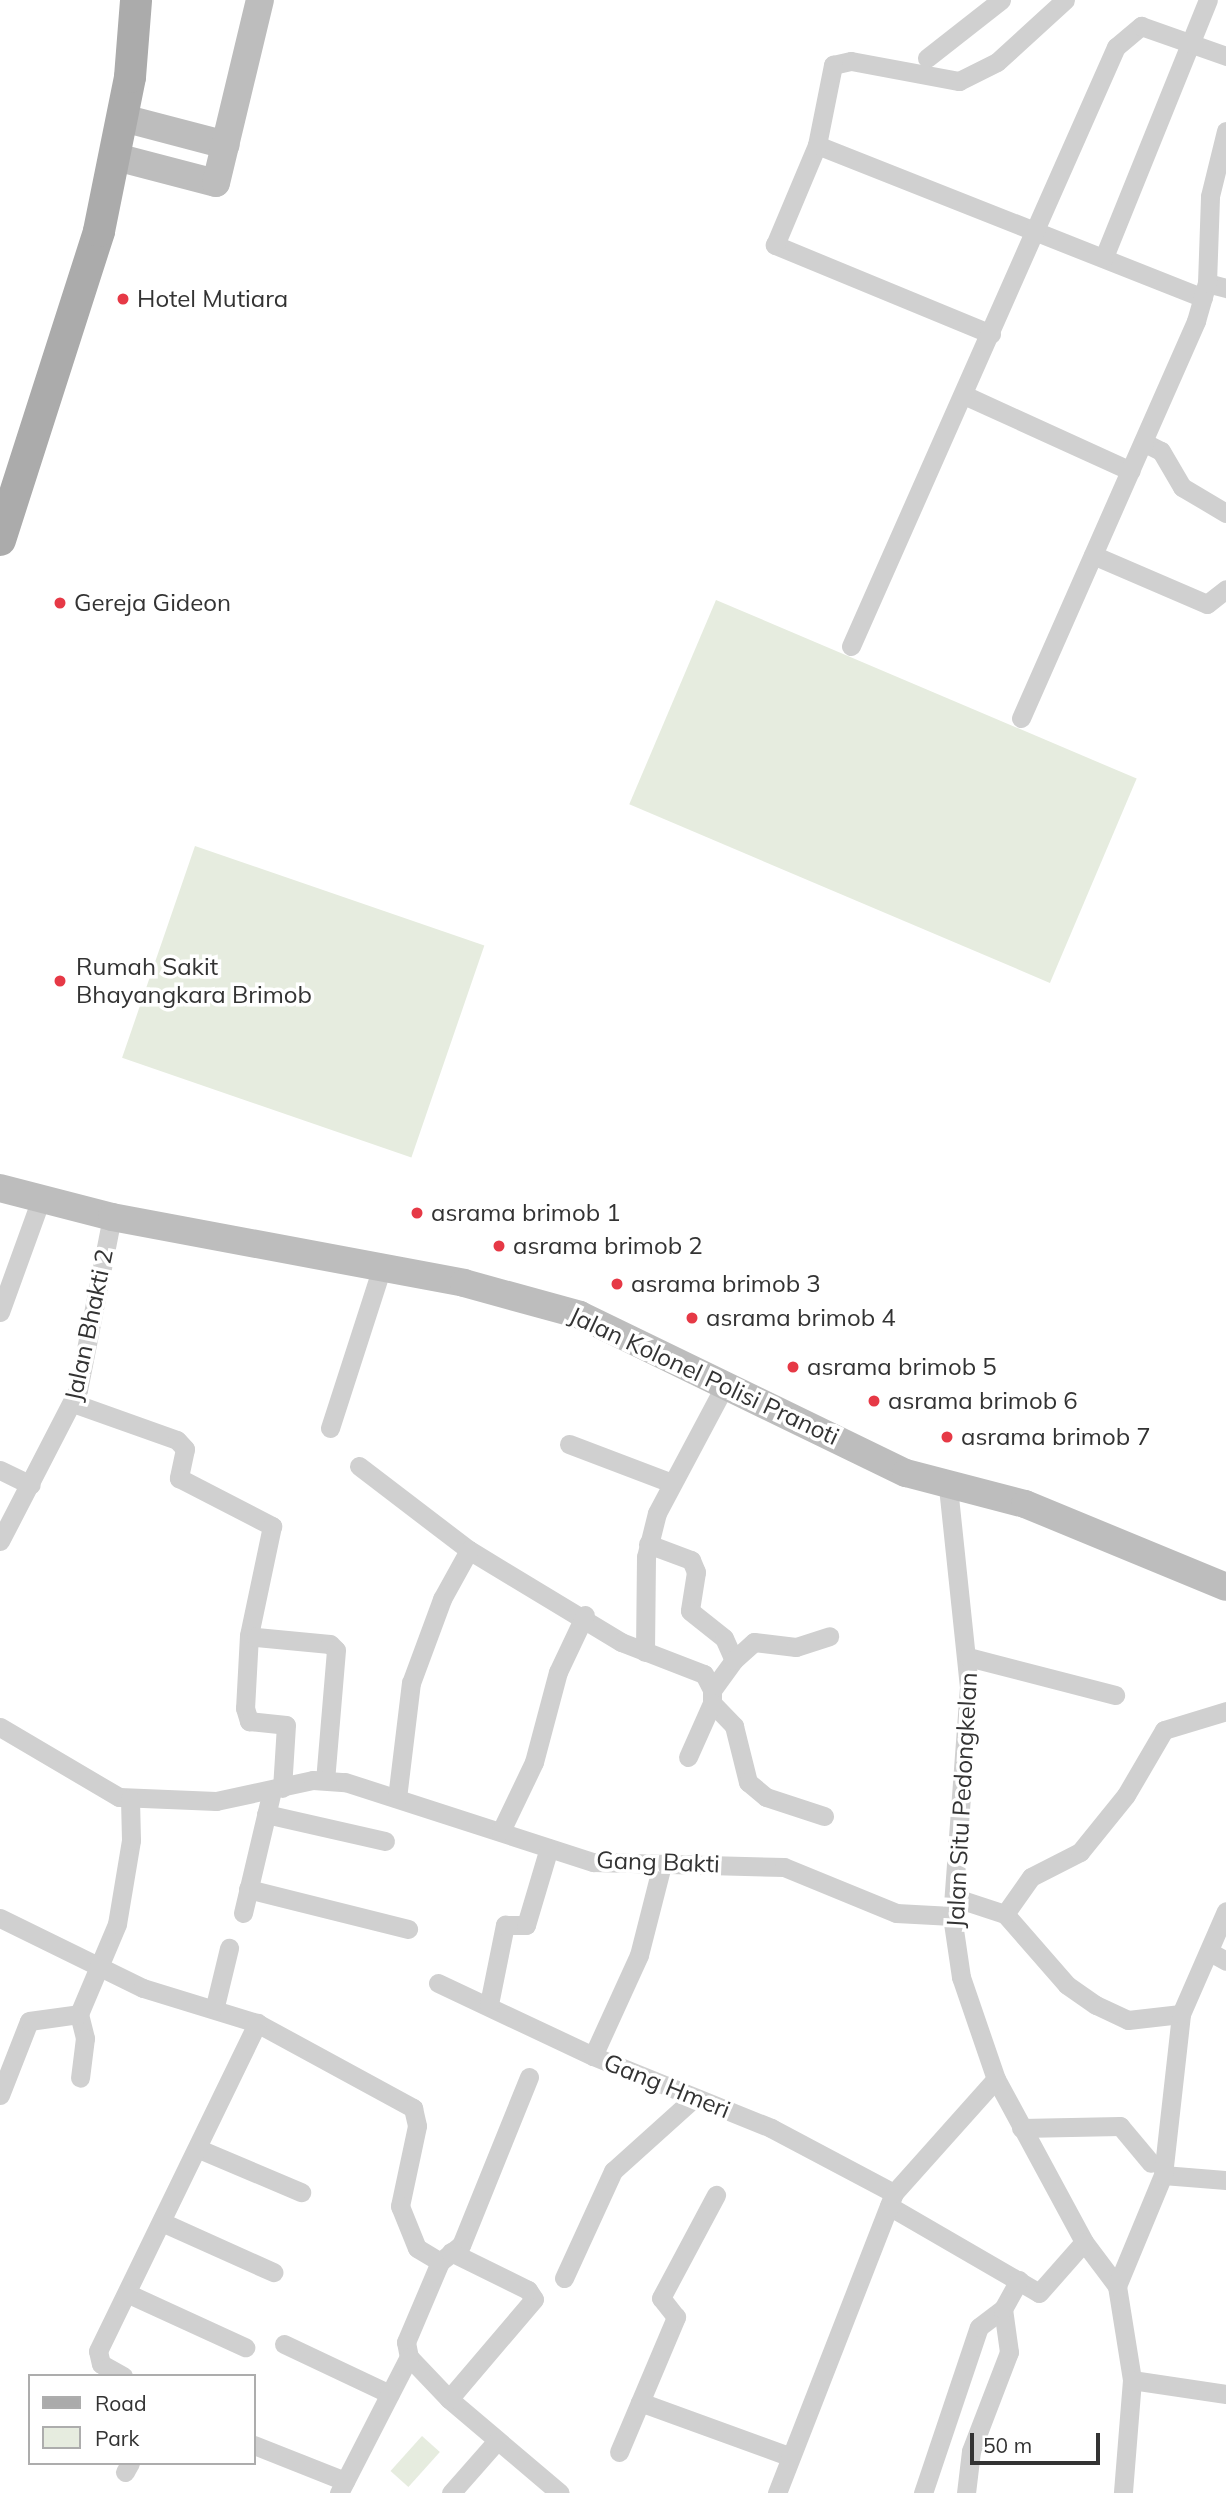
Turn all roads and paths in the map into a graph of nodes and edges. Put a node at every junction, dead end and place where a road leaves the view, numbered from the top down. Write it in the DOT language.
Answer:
graph roads {
  1 [pos="136,0"];
  2 [pos="260,0"];
  3 [pos="1000,0"];
  4 [pos="1065,0"];
  5 [pos="1208,0"];
  6 [pos="1192,43"];
  7 [pos="1226,56"];
  8 [pos="927,58"];
  9 [pos="124,118"];
  10 [pos="1226,131"];
  11 [pos="226,145"];
  12 [pos="817,145"];
  13 [pos="116,156"];
  14 [pos="1037,233"];
  15 [pos="1104,257"];
  16 [pos="1212,290"];
  17 [pos="991,334"];
  18 [pos="964,395"];
  19 [pos="1143,442"];
  20 [pos="1131,471"];
  21 [pos="1226,513"];
  22 [pos="0,540"];
  23 [pos="1093,555"];
  24 [pos="1226,589"];
  25 [pos="851,646"];
  26 [pos="1021,719"];
  27 [pos="0,1188"];
  28 [pos="41,1199"];
  29 [pos="112,1217"];
  30 [pos="382,1267"];
  31 [pos="0,1312"];
  32 [pos="726,1383"];
  33 [pos="73,1403"];
  34 [pos="330,1428"];
  35 [pos="569,1444"];
  36 [pos="359,1466"];
  37 [pos="0,1470"];
  38 [pos="669,1482"];
  39 [pos="31,1485"];
  40 [pos="948,1487"];
  41 [pos="0,1541"];
  42 [pos="648,1545"];
  43 [pos="469,1550"];
  44 [pos="1226,1587"];
  45 [pos="584,1615"];
  46 [pos="829,1636"];
  47 [pos="256,1637"];
  48 [pos="645,1652"];
  49 [pos="968,1657"];
  50 [pos="734,1660"];
  51 [pos="1115,1695"];
  52 [pos="712,1697"];
  53 [pos="1226,1711"];
  54 [pos="0,1727"];
  55 [pos="688,1756"];
  56 [pos="326,1775"];
  57 [pos="272,1798"];
  58 [pos="397,1798"];
  59 [pos="130,1799"];
  60 [pos="824,1816"];
  61 [pos="501,1830"];
  62 [pos="385,1841"];
  63 [pos="549,1848"];
  64 [pos="662,1865"];
  65 [pos="248,1889"];
  66 [pos="954,1907"];
  67 [pos="1226,1912"];
  68 [pos="243,1913"];
  69 [pos="1005,1914"];
  70 [pos="0,1918"];
  71 [pos="408,1929"];
  72 [pos="229,1948"];
  73 [pos="1218,1957"];
  74 [pos="100,1964"];
  75 [pos="438,1983"];
  76 [pos="489,2004"];
  77 [pos="215,2006"];
  78 [pos="79,2014"];
  79 [pos="1181,2014"];
  80 [pos="257,2023"];
  81 [pos="593,2056"];
  82 [pos="529,2077"];
  83 [pos="80,2078"];
  84 [pos="996,2079"];
  85 [pos="0,2095"];
  86 [pos="693,2099"];
  87 [pos="1021,2128"];
  88 [pos="199,2149"];
  89 [pos="1157,2169"];
  90 [pos="1226,2180"];
  91 [pos="301,2192"];
  92 [pos="716,2195"];
  93 [pos="891,2199"];
  94 [pos="164,2224"];
  95 [pos="1084,2242"];
  96 [pos="445,2257"];
  97 [pos="273,2272"];
  98 [pos="564,2278"];
  99 [pos="1019,2280"];
  100 [pos="1118,2286"];
  101 [pos="129,2294"];
  102 [pos="1003,2309"];
  103 [pos="284,2344"];
  104 [pos="245,2347"];
  105 [pos="409,2357"];
  106 [pos="120,2374"];
  107 [pos="1132,2380"];
  108 [pos="390,2394"];
  109 [pos="1226,2394"];
  110 [pos="449,2399"];
  111 [pos="640,2402"];
  112 [pos="495,2442"];
  113 [pos="256,2446"];
  114 [pos="619,2452"];
  115 [pos="788,2456"];
  116 [pos="342,2487"];
  117 [pos="451,2493"];
  118 [pos="560,2493"];
  119 [pos="777,2493"];
  120 [pos="923,2493"];
  121 [pos="965,2493"];
  122 [pos="1124,2493"];
  1 -- 9 [label="main road"];
  2 -- 11 [label="street"];
  3 -- 8 [label="street"];
  4 -- 12 [label="street"];
  5 -- 6 [label="street"];
  6 -- 7 [label="street"];
  6 -- 14 [label="street"];
  6 -- 15 [label="street"];
  9 -- 11 [label="street"];
  9 -- 13 [label="main road"];
  10 -- 16 [label="street"];
  11 -- 13 [label="street"];
  12 -- 14 [label="street"];
  12 -- 17 [label="street"];
  13 -- 22 [label="main road"];
  14 -- 15 [label="street"];
  14 -- 17 [label="street"];
  15 -- 16 [label="street"];
  16 -- 19 [label="street"];
  17 -- 18 [label="street"];
  18 -- 20 [label="street"];
  18 -- 25 [label="street"];
  19 -- 20 [label="street"];
  19 -- 21 [label="street"];
  20 -- 23 [label="street"];
  23 -- 24 [label="street"];
  23 -- 26 [label="street"];
  27 -- 28 [label="street, Jalan Kolonel Polisi Pranoti"];
  28 -- 29 [label="street, Jalan Kolonel Polisi Pranoti"];
  28 -- 31 [label="street"];
  29 -- 30 [label="street, Jalan Kolonel Polisi Pranoti"];
  29 -- 33 [label="street, Jalan Bhakti 2"];
  30 -- 32 [label="street, Jalan Kolonel Polisi Pranoti"];
  30 -- 34 [label="street"];
  32 -- 38 [label="street"];
  32 -- 40 [label="street, Jalan Kolonel Polisi Pranoti"];
  33 -- 39 [label="street, Jalan Bhakti 2"];
  33 -- 57 [label="street"];
  35 -- 38 [label="street"];
  36 -- 43 [label="street"];
  37 -- 39 [label="street"];
  38 -- 42 [label="street"];
  39 -- 41 [label="street, Jalan Bhakti 2"];
  40 -- 44 [label="street, Jalan Kolonel Polisi Pranoti"];
  40 -- 49 [label="street, Jalan Situ Pedongkelan"];
  42 -- 48 [label="street"];
  42 -- 50 [label="street"];
  43 -- 45 [label="street"];
  43 -- 58 [label="street"];
  45 -- 48 [label="street"];
  45 -- 61 [label="street"];
  46 -- 50 [label="street"];
  47 -- 56 [label="street"];
  48 -- 52 [label="street"];
  49 -- 51 [label="street"];
  49 -- 66 [label="street, Jalan Situ Pedongkelan"];
  50 -- 52 [label="street"];
  52 -- 55 [label="street"];
  52 -- 60 [label="street"];
  53 -- 69 [label="street"];
  54 -- 59 [label="street, Gang Bakti"];
  56 -- 57 [label="street, Gang Bakti"];
  56 -- 58 [label="street, Gang Bakti"];
  57 -- 59 [label="street, Gang Bakti"];
  57 -- 62 [label="street"];
  57 -- 65 [label="street"];
  58 -- 61 [label="street, Gang Bakti"];
  59 -- 74 [label="street"];
  61 -- 63 [label="street, Gang Bakti"];
  63 -- 64 [label="street, Gang Bakti"];
  63 -- 76 [label="street"];
  64 -- 66 [label="street, Gang Bakti"];
  64 -- 81 [label="street"];
  65 -- 68 [label="street"];
  65 -- 71 [label="street"];
  66 -- 69 [label="street, Gang Bakti"];
  66 -- 84 [label="street, Jalan Situ Pedongkelan"];
  67 -- 73 [label="street"];
  69 -- 79 [label="street"];
  70 -- 74 [label="street"];
  72 -- 77 [label="street"];
  73 -- 79 [label="street"];
  74 -- 77 [label="street"];
  74 -- 78 [label="street"];
  75 -- 76 [label="street, Gang Hmeri"];
  76 -- 81 [label="street, Gang Hmeri"];
  77 -- 80 [label="street"];
  78 -- 83 [label="street"];
  78 -- 85 [label="street"];
  79 -- 89 [label="street"];
  80 -- 88 [label="street"];
  80 -- 96 [label="street"];
  81 -- 86 [label="street, Gang Hmeri"];
  82 -- 96 [label="street"];
  84 -- 87 [label="street, Jalan Situ Pedongkelan"];
  84 -- 93 [label="street"];
  86 -- 93 [label="street, Gang Hmeri"];
  86 -- 98 [label="street"];
  87 -- 89 [label="street"];
  87 -- 95 [label="street, Jalan Situ Pedongkelan"];
  88 -- 91 [label="street"];
  88 -- 94 [label="street"];
  89 -- 90 [label="street"];
  89 -- 100 [label="street"];
  92 -- 111 [label="street"];
  93 -- 99 [label="street, Gang Hmeri"];
  93 -- 115 [label="street"];
  94 -- 97 [label="street"];
  94 -- 101 [label="street"];
  95 -- 99 [label="street"];
  95 -- 100 [label="street, Jalan Situ Pedongkelan"];
  96 -- 105 [label="street"];
  96 -- 110 [label="street"];
  99 -- 102 [label="street"];
  100 -- 107 [label="street, Jalan Situ Pedongkelan"];
  101 -- 104 [label="street"];
  101 -- 106 [label="street"];
  102 -- 120 [label="street"];
  102 -- 121 [label="street"];
  103 -- 108 [label="street"];
  105 -- 108 [label="street"];
  105 -- 110 [label="street"];
  107 -- 109 [label="street"];
  107 -- 122 [label="street, Jalan Situ Pedongkelan"];
  108 -- 116 [label="street"];
  110 -- 112 [label="street"];
  111 -- 114 [label="street"];
  111 -- 115 [label="street"];
  112 -- 117 [label="street"];
  112 -- 118 [label="street"];
  113 -- 116 [label="street"];
  115 -- 119 [label="street"];
}
